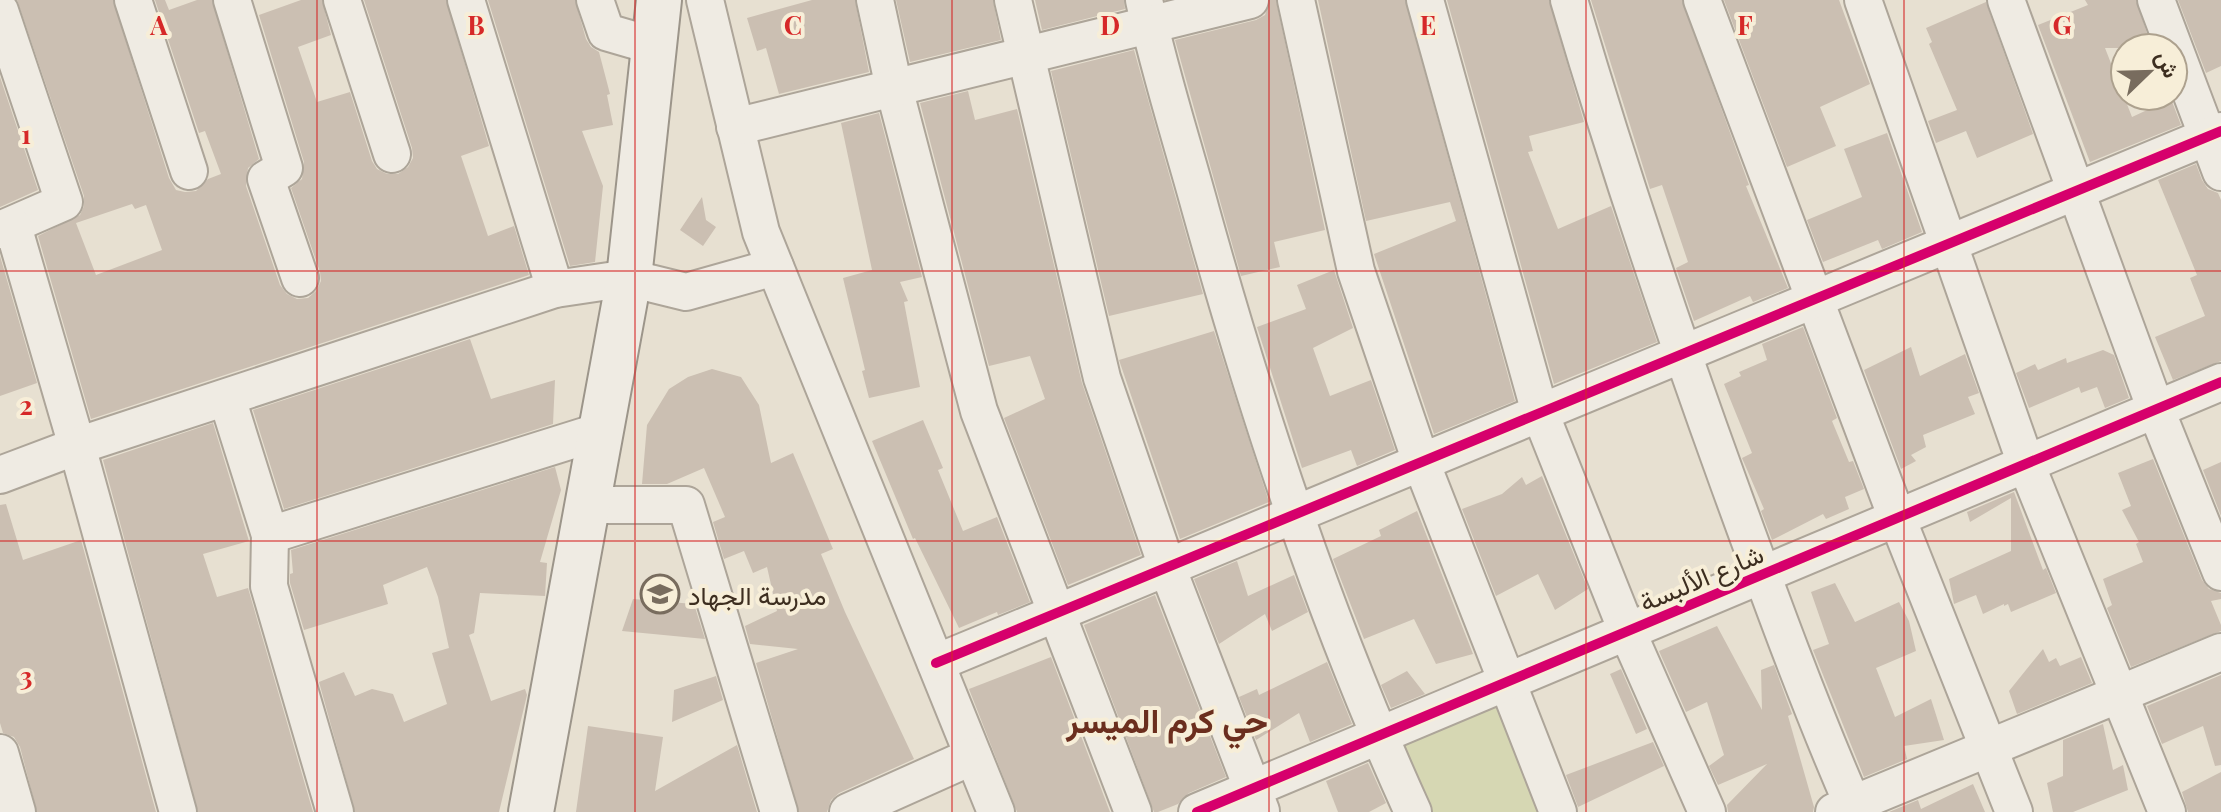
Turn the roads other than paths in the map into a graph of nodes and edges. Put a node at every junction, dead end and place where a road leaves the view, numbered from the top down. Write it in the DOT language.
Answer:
graph roads {
  1 [pos="133,0"];
  2 [pos="232,0"];
  3 [pos="342,0"];
  4 [pos="466,0"];
  5 [pos="595,0"];
  6 [pos="659,0"];
  7 [pos="705,0"];
  8 [pos="875,0"];
  9 [pos="1013,0"];
  10 [pos="1250,0"];
  11 [pos="1296,0"];
  12 [pos="1425,0"];
  13 [pos="1569,0"];
  14 [pos="1702,0"];
  15 [pos="1863,0"];
  16 [pos="2006,0"];
  17 [pos="2156,0"];
  18 [pos="0,11"];
  19 [pos="1147,12"];
  20 [pos="654,46"];
  21 [pos="1025,55"];
  22 [pos="894,88"];
  23 [pos="735,127"];
  24 [pos="2214,134"];
  25 [pos="392,154"];
  26 [pos="189,171"];
  27 [pos="2221,172"];
  28 [pos="2075,191"];
  29 [pos="7,228"];
  30 [pos="1950,243"];
  31 [pos="775,267"];
  32 [pos="300,278"];
  33 [pos="629,278"];
  34 [pos="555,289"];
  35 [pos="1815,299"];
  36 [pos="1682,354"];
  37 [pos="2221,382"];
  38 [pos="227,398"];
  39 [pos="2156,410"];
  40 [pos="1540,413"];
  41 [pos="601,431"];
  42 [pos="77,446"];
  43 [pos="1421,462"];
  44 [pos="2026,464"];
  45 [pos="0,475"];
  46 [pos="588,505"];
  47 [pos="1296,514"];
  48 [pos="1897,518"];
  49 [pos="270,535"];
  50 [pos="1167,567"];
  51 [pos="2221,572"];
  52 [pos="1762,575"];
  53 [pos="1057,614"];
  54 [pos="1627,631"];
  55 [pos="2221,652"];
  56 [pos="936,663"];
  57 [pos="1507,682"];
  58 [pos="2118,696"];
  59 [pos="1378,736"];
  60 [pos="1988,749"];
  61 [pos="0,753"];
  62 [pos="973,756"];
  63 [pos="1257,800"];
  64 [pos="1848,810"];
  65 [pos="17,812"];
  66 [pos="178,812"];
  67 [pos="335,812"];
  68 [pos="531,812"];
  69 [pos="779,812"];
  70 [pos="848,812"];
  71 [pos="996,812"];
  72 [pos="1133,812"];
  73 [pos="1197,812"];
  74 [pos="1413,812"];
  75 [pos="1558,812"];
  76 [pos="1707,812"];
  77 [pos="2014,812"];
  78 [pos="2167,812"];
  1 -- 26 [label="street"];
  2 -- 32 [label="street"];
  3 -- 25 [label="street"];
  4 -- 34 [label="street"];
  5 -- 20 [label="street"];
  6 -- 20 [label="main road"];
  7 -- 23 [label="street"];
  8 -- 22 [label="street"];
  9 -- 21 [label="street"];
  10 -- 19 [label="street"];
  11 -- 43 [label="street"];
  12 -- 40 [label="street"];
  13 -- 36 [label="street"];
  14 -- 35 [label="street"];
  15 -- 30 [label="street"];
  16 -- 28 [label="street"];
  17 -- 24 [label="street"];
  18 -- 29 [label="street"];
  19 -- 21 [label="street"];
  19 -- 47 [label="street"];
  20 -- 33 [label="main road"];
  21 -- 22 [label="street"];
  21 -- 50 [label="street"];
  22 -- 23 [label="street"];
  22 -- 53 [label="street"];
  23 -- 31 [label="street"];
  24 -- 27 [label="street"];
  24 -- 28 [label="street"];
  28 -- 30 [label="street"];
  28 -- 39 [label="street"];
  29 -- 42 [label="street"];
  30 -- 35 [label="street"];
  30 -- 44 [label="street"];
  31 -- 33 [label="street"];
  31 -- 56 [label="street"];
  33 -- 34 [label="street"];
  33 -- 41 [label="main road"];
  34 -- 38 [label="street"];
  35 -- 36 [label="street"];
  35 -- 48 [label="street"];
  36 -- 40 [label="street"];
  36 -- 52 [label="street"];
  37 -- 39 [label="street, شارع الألبسة"];
  38 -- 42 [label="street"];
  38 -- 49 [label="street"];
  39 -- 44 [label="street, شارع الألبسة"];
  39 -- 51 [label="street"];
  40 -- 43 [label="street"];
  40 -- 54 [label="street"];
  41 -- 46 [label="main road"];
  41 -- 49 [label="street"];
  42 -- 45 [label="street"];
  42 -- 66 [label="street"];
  43 -- 47 [label="street"];
  43 -- 57 [label="street"];
  44 -- 48 [label="street, شارع الألبسة"];
  44 -- 58 [label="street"];
  46 -- 68 [label="main road"];
  46 -- 69 [label="street"];
  47 -- 50 [label="street"];
  47 -- 59 [label="street"];
  48 -- 52 [label="street, شارع الألبسة"];
  48 -- 60 [label="street"];
  49 -- 67 [label="street"];
  50 -- 53 [label="street"];
  50 -- 63 [label="street"];
  52 -- 54 [label="street, شارع الألبسة"];
  52 -- 64 [label="street"];
  53 -- 56 [label="street"];
  53 -- 72 [label="street"];
  54 -- 57 [label="street, شارع الألبسة"];
  54 -- 76 [label="street"];
  55 -- 58 [label="street"];
  56 -- 62 [label="street"];
  57 -- 59 [label="street, شارع الألبسة"];
  57 -- 75 [label="street"];
  58 -- 60 [label="street"];
  58 -- 78 [label="street"];
  59 -- 63 [label="street, شارع الألبسة"];
  59 -- 74 [label="street"];
  60 -- 64 [label="street"];
  60 -- 77 [label="street"];
  61 -- 65 [label="street"];
  62 -- 70 [label="street"];
  62 -- 71 [label="street"];
  63 -- 73 [label="street, شارع الألبسة"];
}
